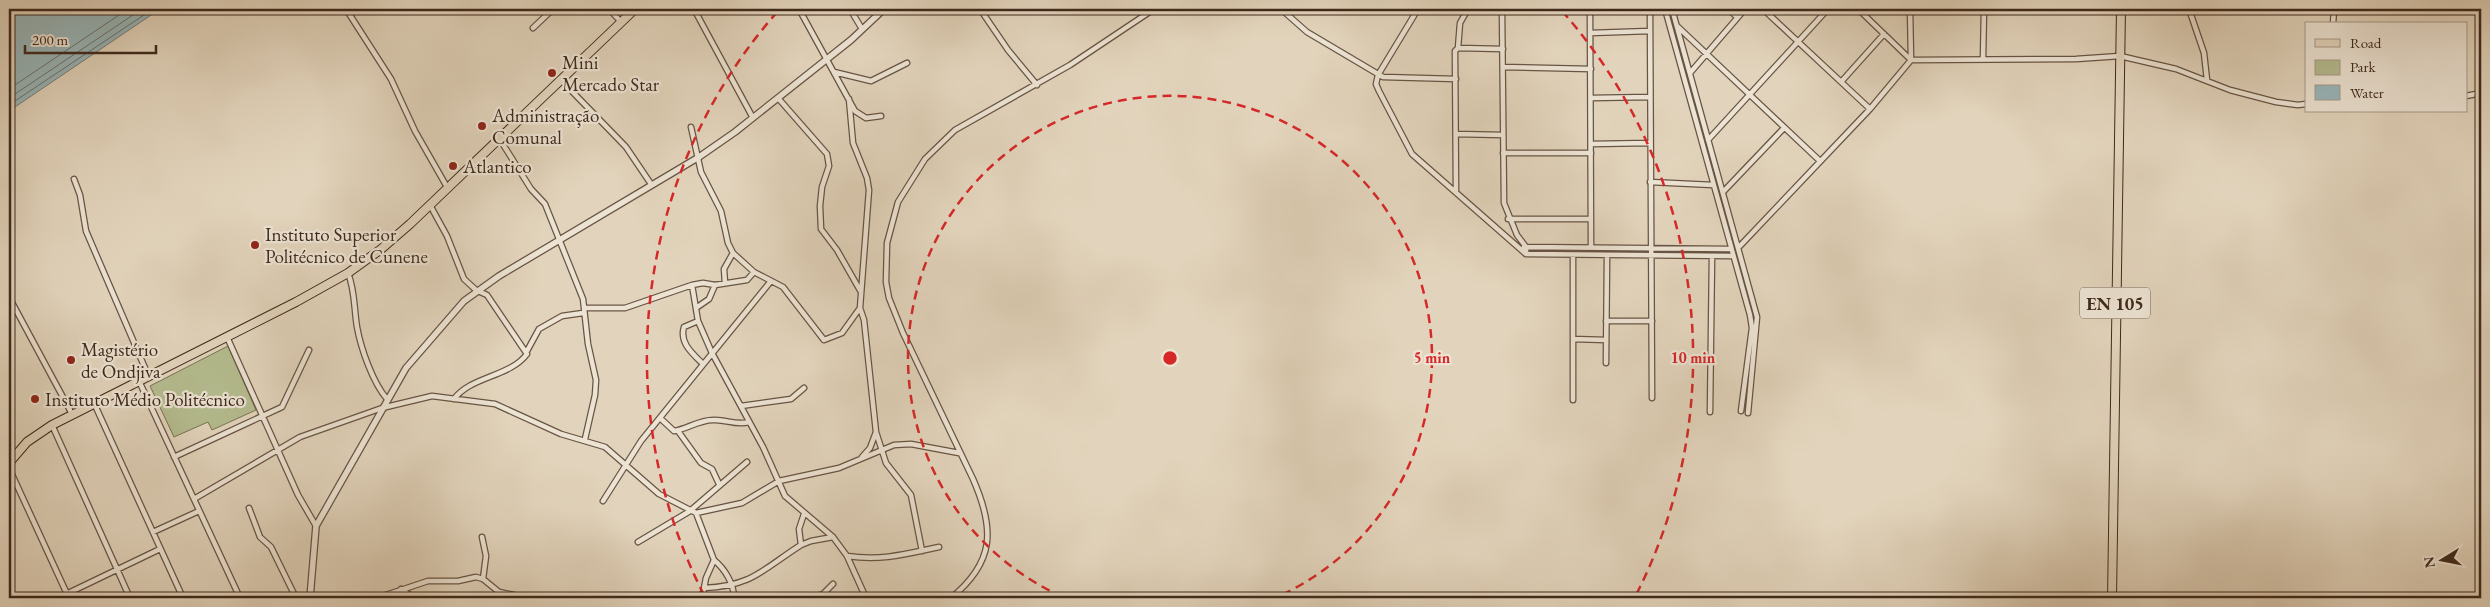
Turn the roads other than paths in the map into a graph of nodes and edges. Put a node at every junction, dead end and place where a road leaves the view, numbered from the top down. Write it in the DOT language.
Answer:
graph roads {
  1 [pos="346,9"];
  2 [pos="357,9"];
  3 [pos="553,9"];
  4 [pos="608,9"];
  5 [pos="635,9"];
  6 [pos="694,9"];
  7 [pos="799,9"];
  8 [pos="850,9"];
  9 [pos="884,9"];
  10 [pos="980,9"];
  11 [pos="1154,9"];
  12 [pos="1281,9"];
  13 [pos="1418,9"];
  14 [pos="1468,9"];
  15 [pos="1502,9"];
  16 [pos="1590,9"];
  17 [pos="1650,9"];
  18 [pos="1665,9"];
  19 [pos="1672,9"];
  20 [pos="1728,9"];
  21 [pos="1745,9"];
  22 [pos="1763,9"];
  23 [pos="1828,9"];
  24 [pos="1858,9"];
  25 [pos="1910,9"];
  26 [pos="1984,9"];
  27 [pos="2121,9"];
  28 [pos="2189,9"];
  29 [pos="2334,9"];
  30 [pos="350,13"];
  31 [pos="1737,17"];
  32 [pos="621,22"];
  33 [pos="2333,22"];
  34 [pos="1676,26"];
  35 [pos="533,28"];
  36 [pos="862,30"];
  37 [pos="1650,31"];
  38 [pos="1590,33"];
  39 [pos="1884,34"];
  40 [pos="1798,42"];
  41 [pos="1458,48"];
  42 [pos="1503,49"];
  43 [pos="1705,54"];
  44 [pos="2120,56"];
  45 [pos="826,59"];
  46 [pos="1983,59"];
  47 [pos="1911,60"];
  48 [pos="907,63"];
  49 [pos="1503,67"];
  50 [pos="1591,69"];
  51 [pos="834,72"];
  52 [pos="1690,73"];
  53 [pos="1378,75"];
  54 [pos="1456,79"];
  55 [pos="561,80"];
  56 [pos="2207,80"];
  57 [pos="1841,82"];
  58 [pos="1037,85"];
  59 [pos="2481,93"];
  60 [pos="1750,96"];
  61 [pos="2468,96"];
  62 [pos="1650,97"];
  63 [pos="778,98"];
  64 [pos="1591,98"];
  65 [pos="849,99"];
  66 [pos="2305,104"];
  67 [pos="1870,109"];
  68 [pos="882,116"];
  69 [pos="753,118"];
  70 [pos="691,127"];
  71 [pos="1784,128"];
  72 [pos="1456,134"];
  73 [pos="1503,135"];
  74 [pos="499,138"];
  75 [pos="1708,140"];
  76 [pos="1650,143"];
  77 [pos="1591,144"];
  78 [pos="1503,153"];
  79 [pos="1591,153"];
  80 [pos="698,157"];
  81 [pos="1820,161"];
  82 [pos="74,179"];
  83 [pos="1650,182"];
  84 [pos="651,184"];
  85 [pos="1713,185"];
  86 [pos="447,187"];
  87 [pos="1456,192"];
  88 [pos="1723,192"];
  89 [pos="430,205"];
  90 [pos="1508,219"];
  91 [pos="1591,219"];
  92 [pos="559,238"];
  93 [pos="1526,247"];
  94 [pos="1591,247"];
  95 [pos="1520,248"];
  96 [pos="1651,248"];
  97 [pos="1730,248"];
  98 [pos="1738,248"];
  99 [pos="733,253"];
  100 [pos="1526,254"];
  101 [pos="1573,255"];
  102 [pos="1607,256"];
  103 [pos="1652,256"];
  104 [pos="1712,256"];
  105 [pos="1732,256"];
  106 [pos="754,272"];
  107 [pos="348,273"];
  108 [pos="771,282"];
  109 [pos="725,283"];
  110 [pos="692,285"];
  111 [pos="715,285"];
  112 [pos="476,290"];
  113 [pos="861,292"];
  114 [pos="9,296"];
  115 [pos="696,308"];
  116 [pos="860,308"];
  117 [pos="584,310"];
  118 [pos="698,320"];
  119 [pos="1606,320"];
  120 [pos="1652,321"];
  121 [pos="227,337"];
  122 [pos="1573,339"];
  123 [pos="1606,340"];
  124 [pos="309,350"];
  125 [pos="527,351"];
  126 [pos="712,353"];
  127 [pos="1606,363"];
  128 [pos="703,364"];
  129 [pos="148,375"];
  130 [pos="138,380"];
  131 [pos="804,388"];
  132 [pos="1652,398"];
  133 [pos="387,399"];
  134 [pos="454,399"];
  135 [pos="1573,400"];
  136 [pos="94,403"];
  137 [pos="741,406"];
  138 [pos="382,408"];
  139 [pos="1741,411"];
  140 [pos="1710,412"];
  141 [pos="1748,413"];
  142 [pos="72,414"];
  143 [pos="264,416"];
  144 [pos="660,418"];
  145 [pos="749,422"];
  146 [pos="52,425"];
  147 [pos="678,431"];
  148 [pos="876,432"];
  149 [pos="585,440"];
  150 [pos="279,448"];
  151 [pos="880,450"];
  152 [pos="959,453"];
  153 [pos="174,457"];
  154 [pos="861,458"];
  155 [pos="747,462"];
  156 [pos="9,463"];
  157 [pos="626,465"];
  158 [pos="9,468"];
  159 [pos="779,482"];
  160 [pos="719,484"];
  161 [pos="194,499"];
  162 [pos="603,501"];
  163 [pos="249,508"];
  164 [pos="690,510"];
  165 [pos="199,511"];
  166 [pos="696,513"];
  167 [pos="804,514"];
  168 [pos="316,526"];
  169 [pos="153,532"];
  170 [pos="482,537"];
  171 [pos="832,537"];
  172 [pos="638,542"];
  173 [pos="801,545"];
  174 [pos="939,548"];
  175 [pos="160,549"];
  176 [pos="922,551"];
  177 [pos="847,556"];
  178 [pos="714,560"];
  179 [pos="117,571"];
  180 [pos="483,580"];
  181 [pos="833,584"];
  182 [pos="732,586"];
  183 [pos="704,588"];
  184 [pos="402,589"];
  185 [pos="67,594"];
  186 [pos="700,597"];
  187 [pos="58,598"];
  188 [pos="130,598"];
  189 [pos="183,598"];
  190 [pos="240,598"];
  191 [pos="296,598"];
  192 [pos="310,598"];
  193 [pos="377,598"];
  194 [pos="414,598"];
  195 [pos="529,598"];
  196 [pos="734,598"];
  197 [pos="810,598"];
  198 [pos="866,598"];
  199 [pos="951,598"];
  200 [pos="2112,598"];
  1 -- 30 [label="street"];
  2 -- 30 [label="street"];
  3 -- 35 [label="street"];
  4 -- 32 [label="street"];
  5 -- 32 [label="main road"];
  6 -- 69 [label="street"];
  7 -- 45 [label="street"];
  8 -- 36 [label="street"];
  9 -- 36 [label="street"];
  10 -- 58 [label="street"];
  11 -- 58 [label="street"];
  12 -- 53 [label="street"];
  13 -- 53 [label="street"];
  14 -- 41 [label="street"];
  15 -- 42 [label="street"];
  16 -- 38 [label="street"];
  17 -- 37 [label="street"];
  18 -- 85 [label="street"];
  19 -- 34 [label="street"];
  20 -- 31 [label="street"];
  21 -- 31 [label="street"];
  22 -- 40 [label="street"];
  23 -- 40 [label="street"];
  24 -- 39 [label="street"];
  25 -- 47 [label="street"];
  26 -- 46 [label="street"];
  27 -- 44 [label="main road, EN 105"];
  28 -- 56 [label="street"];
  29 -- 33 [label="street"];
  30 -- 86 [label="street"];
  31 -- 43 [label="street"];
  32 -- 55 [label="main road"];
  34 -- 43 [label="street"];
  34 -- 52 [label="street"];
  36 -- 45 [label="street"];
  37 -- 38 [label="street"];
  37 -- 62 [label="street"];
  38 -- 50 [label="street"];
  39 -- 47 [label="street"];
  39 -- 57 [label="street"];
  40 -- 57 [label="street"];
  40 -- 60 [label="street"];
  41 -- 42 [label="street"];
  41 -- 54 [label="street"];
  42 -- 49 [label="street"];
  43 -- 52 [label="street"];
  43 -- 60 [label="street"];
  44 -- 46 [label="street"];
  44 -- 56 [label="street"];
  44 -- 200 [label="main road, EN 105"];
  45 -- 51 [label="street"];
  45 -- 63 [label="street"];
  46 -- 47 [label="street"];
  47 -- 67 [label="street"];
  48 -- 51 [label="street"];
  49 -- 50 [label="street"];
  49 -- 73 [label="street"];
  50 -- 64 [label="street"];
  51 -- 65 [label="street"];
  52 -- 75 [label="street"];
  53 -- 54 [label="street"];
  53 -- 87 [label="street"];
  54 -- 72 [label="street"];
  55 -- 74 [label="main road"];
  55 -- 84 [label="street"];
  56 -- 66 [label="street"];
  57 -- 67 [label="street"];
  58 -- 152 [label="street"];
  59 -- 61 [label="street"];
  60 -- 71 [label="street"];
  60 -- 75 [label="street"];
  62 -- 64 [label="street"];
  62 -- 76 [label="street"];
  63 -- 69 [label="street"];
  63 -- 113 [label="street"];
  64 -- 77 [label="street"];
  65 -- 68 [label="street"];
  65 -- 113 [label="street"];
  67 -- 81 [label="street"];
  69 -- 80 [label="street"];
  70 -- 80 [label="street"];
  71 -- 81 [label="street"];
  71 -- 88 [label="street"];
  72 -- 73 [label="street"];
  72 -- 87 [label="street"];
  73 -- 78 [label="street"];
  74 -- 86 [label="main road"];
  74 -- 92 [label="street"];
  75 -- 88 [label="street"];
  76 -- 77 [label="street"];
  76 -- 83 [label="street"];
  77 -- 79 [label="street"];
  78 -- 79 [label="street"];
  78 -- 90 [label="street"];
  79 -- 91 [label="street"];
  80 -- 84 [label="street"];
  80 -- 99 [label="street"];
  81 -- 98 [label="street"];
  82 -- 129 [label="street"];
  83 -- 85 [label="street"];
  83 -- 96 [label="street"];
  84 -- 92 [label="street"];
  85 -- 97 [label="street"];
  86 -- 89 [label="main road"];
  87 -- 95 [label="street"];
  88 -- 98 [label="street"];
  89 -- 107 [label="main road"];
  89 -- 112 [label="street"];
  90 -- 91 [label="street"];
  90 -- 93 [label="street"];
  91 -- 94 [label="street"];
  92 -- 112 [label="street"];
  92 -- 117 [label="street"];
  93 -- 94 [label="street"];
  93 -- 95 [label="street"];
  93 -- 100 [label="street"];
  94 -- 96 [label="street"];
  95 -- 100 [label="street"];
  96 -- 97 [label="street"];
  96 -- 103 [label="street"];
  97 -- 105 [label="street"];
  98 -- 141 [label="street"];
  99 -- 106 [label="street"];
  99 -- 109 [label="street"];
  100 -- 101 [label="street"];
  101 -- 102 [label="street"];
  101 -- 122 [label="street"];
  102 -- 103 [label="street"];
  102 -- 119 [label="street"];
  103 -- 104 [label="street"];
  103 -- 120 [label="street"];
  104 -- 105 [label="street"];
  104 -- 140 [label="street"];
  105 -- 139 [label="street"];
  106 -- 108 [label="street"];
  106 -- 109 [label="street"];
  107 -- 121 [label="main road"];
  107 -- 133 [label="street"];
  108 -- 116 [label="street"];
  108 -- 126 [label="street"];
  109 -- 111 [label="street"];
  110 -- 111 [label="street"];
  110 -- 115 [label="street"];
  110 -- 117 [label="street"];
  111 -- 115 [label="street"];
  112 -- 125 [label="street"];
  112 -- 133 [label="street"];
  113 -- 116 [label="street"];
  114 -- 142 [label="street"];
  115 -- 118 [label="street"];
  116 -- 148 [label="street"];
  117 -- 125 [label="street"];
  117 -- 149 [label="street"];
  118 -- 126 [label="street"];
  118 -- 128 [label="street"];
  119 -- 120 [label="street"];
  119 -- 123 [label="street"];
  120 -- 132 [label="street"];
  121 -- 129 [label="main road"];
  121 -- 143 [label="street"];
  122 -- 123 [label="street"];
  122 -- 135 [label="street"];
  123 -- 127 [label="street"];
  124 -- 143 [label="street"];
  125 -- 134 [label="street"];
  126 -- 128 [label="street"];
  126 -- 137 [label="street"];
  128 -- 144 [label="street"];
  129 -- 130 [label="main road"];
  130 -- 136 [label="main road"];
  130 -- 153 [label="street"];
  131 -- 137 [label="street"];
  133 -- 138 [label="street"];
  134 -- 138 [label="street"];
  134 -- 149 [label="street"];
  136 -- 142 [label="main road"];
  136 -- 169 [label="street"];
  137 -- 145 [label="street"];
  138 -- 150 [label="street"];
  138 -- 168 [label="street"];
  142 -- 146 [label="main road"];
  143 -- 150 [label="street"];
  143 -- 153 [label="street"];
  144 -- 147 [label="street"];
  144 -- 157 [label="street"];
  145 -- 147 [label="street"];
  145 -- 159 [label="street"];
  146 -- 156 [label="main road"];
  146 -- 179 [label="street"];
  147 -- 160 [label="street"];
  148 -- 151 [label="street"];
  148 -- 154 [label="street"];
  149 -- 157 [label="street"];
  150 -- 161 [label="street"];
  150 -- 168 [label="street"];
  151 -- 152 [label="street"];
  151 -- 154 [label="street"];
  151 -- 176 [label="street"];
  152 -- 199 [label="street"];
  153 -- 161 [label="street"];
  154 -- 159 [label="street"];
  155 -- 160 [label="street"];
  157 -- 162 [label="street"];
  157 -- 164 [label="street"];
  158 -- 185 [label="street"];
  159 -- 166 [label="street"];
  159 -- 167 [label="street"];
  160 -- 164 [label="street"];
  161 -- 165 [label="street"];
  163 -- 191 [label="street"];
  164 -- 166 [label="street"];
  164 -- 172 [label="street"];
  165 -- 169 [label="street"];
  165 -- 190 [label="street"];
  166 -- 178 [label="street"];
  167 -- 171 [label="street"];
  167 -- 173 [label="street"];
  168 -- 192 [label="street"];
  169 -- 175 [label="street"];
  170 -- 180 [label="street"];
  171 -- 173 [label="street"];
  171 -- 177 [label="street"];
  173 -- 182 [label="street"];
  174 -- 176 [label="street"];
  175 -- 179 [label="street"];
  175 -- 189 [label="street"];
  176 -- 177 [label="street"];
  177 -- 198 [label="street"];
  178 -- 182 [label="street"];
  178 -- 183 [label="street"];
  179 -- 185 [label="street"];
  179 -- 188 [label="street"];
  180 -- 184 [label="street"];
  180 -- 195 [label="street"];
  181 -- 197 [label="street"];
  182 -- 183 [label="street"];
  182 -- 196 [label="street"];
  183 -- 186 [label="street"];
  184 -- 193 [label="street"];
  184 -- 194 [label="street"];
  185 -- 187 [label="street"];
}
